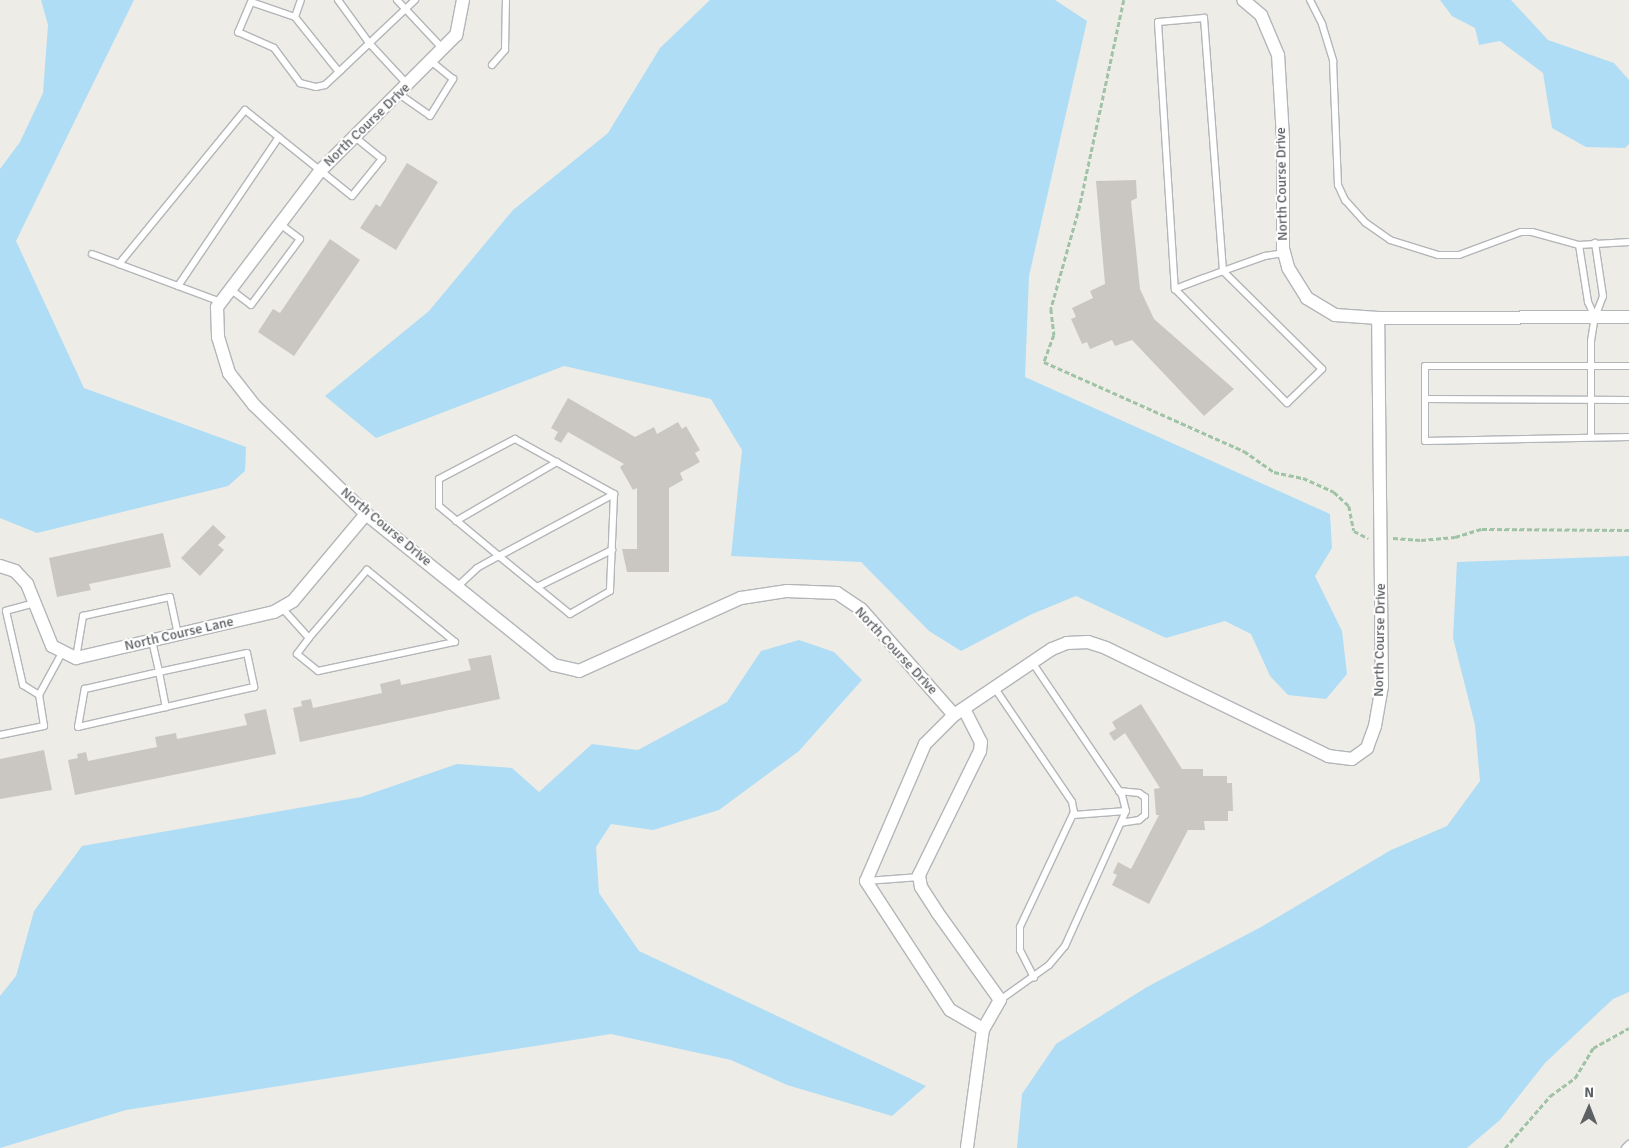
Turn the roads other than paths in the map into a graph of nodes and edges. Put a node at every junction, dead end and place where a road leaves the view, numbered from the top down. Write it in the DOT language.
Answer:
graph roads {
  1 [pos="301,0"];
  2 [pos="338,0"];
  3 [pos="397,0"];
  4 [pos="415,0"];
  5 [pos="463,0"];
  6 [pos="506,0"];
  7 [pos="1243,0"];
  8 [pos="1310,0"];
  9 [pos="406,12"];
  10 [pos="295,17"];
  11 [pos="370,44"];
  12 [pos="444,49"];
  13 [pos="432,61"];
  14 [pos="492,65"];
  15 [pos="339,72"];
  16 [pos="404,89"];
  17 [pos="278,137"];
  18 [pos="355,137"];
  19 [pos="320,171"];
  20 [pos="279,223"];
  21 [pos="1629,242"];
  22 [pos="1595,243"];
  23 [pos="1579,244"];
  24 [pos="1284,253"];
  25 [pos="92,254"];
  26 [pos="119,264"];
  27 [pos="1223,271"];
  28 [pos="178,286"];
  29 [pos="229,288"];
  30 [pos="1175,289"];
  31 [pos="221,302"];
  32 [pos="1595,317"];
  33 [pos="1629,317"];
  34 [pos="1378,318"];
  35 [pos="1590,366"];
  36 [pos="1629,366"];
  37 [pos="1426,399"];
  38 [pos="1591,400"];
  39 [pos="1629,400"];
  40 [pos="1591,436"];
  41 [pos="1629,437"];
  42 [pos="557,462"];
  43 [pos="614,494"];
  44 [pos="366,514"];
  45 [pos="456,521"];
  46 [pos="612,550"];
  47 [pos="499,556"];
  48 [pos="0,566"];
  49 [pos="458,586"];
  50 [pos="537,587"];
  51 [pos="35,603"];
  52 [pos="282,608"];
  53 [pos="178,634"];
  54 [pos="309,638"];
  55 [pos="152,641"];
  56 [pos="63,651"];
  57 [pos="76,658"];
  58 [pos="1032,662"];
  59 [pos="159,672"];
  60 [pos="996,690"];
  61 [pos="39,695"];
  62 [pos="166,707"];
  63 [pos="959,712"];
  64 [pos="0,735"];
  65 [pos="1119,791"];
  66 [pos="1126,812"];
  67 [pos="1073,815"];
  68 [pos="1121,823"];
  69 [pos="920,877"];
  70 [pos="866,881"];
  71 [pos="1034,978"];
  72 [pos="1000,1000"];
  73 [pos="983,1029"];
  74 [pos="1629,1144"];
  75 [pos="967,1148"];
  76 [pos="1625,1148"];
  1 -- 10 [label="lane"];
  2 -- 11 [label="lane"];
  3 -- 9 [label="lane"];
  4 -- 9 [label="lane"];
  5 -- 12 [label="street, North Course Drive"];
  6 -- 14 [label="lane"];
  7 -- 24 [label="street, North Course Drive"];
  8 -- 23 [label="lane"];
  9 -- 11 [label="lane"];
  9 -- 12 [label="lane"];
  10 -- 15 [label="lane"];
  10 -- 15 [label="lane"];
  11 -- 15 [label="lane"];
  11 -- 16 [label="lane"];
  12 -- 13 [label="street, North Course Drive"];
  13 -- 16 [label="street, North Course Drive"];
  13 -- 16 [label="lane"];
  16 -- 18 [label="street, North Course Drive"];
  17 -- 19 [label="lane"];
  17 -- 26 [label="lane"];
  17 -- 28 [label="lane"];
  18 -- 19 [label="street, North Course Drive"];
  18 -- 19 [label="lane"];
  19 -- 20 [label="street, North Course Drive"];
  20 -- 29 [label="street, North Course Drive"];
  20 -- 29 [label="lane"];
  21 -- 22 [label="lane"];
  22 -- 23 [label="lane"];
  22 -- 32 [label="lane"];
  23 -- 32 [label="lane"];
  24 -- 27 [label="lane"];
  24 -- 34 [label="street, North Course Drive"];
  25 -- 26 [label="lane"];
  26 -- 28 [label="lane"];
  27 -- 30 [label="lane"];
  27 -- 30 [label="lane"];
  27 -- 30 [label="lane"];
  28 -- 31 [label="lane"];
  29 -- 31 [label="street, North Course Drive"];
  31 -- 44 [label="street, North Course Drive"];
  32 -- 33 [label="street, North Course Drive"];
  32 -- 34 [label="street, North Course Drive"];
  32 -- 35 [label="lane"];
  34 -- 58 [label="street, North Course Drive"];
  35 -- 36 [label="lane"];
  35 -- 37 [label="lane"];
  35 -- 38 [label="lane"];
  37 -- 38 [label="lane"];
  37 -- 40 [label="lane"];
  38 -- 39 [label="lane"];
  38 -- 40 [label="lane"];
  40 -- 41 [label="lane"];
  42 -- 43 [label="lane"];
  42 -- 45 [label="lane"];
  42 -- 45 [label="lane"];
  43 -- 46 [label="lane"];
  43 -- 47 [label="lane"];
  44 -- 49 [label="street, North Course Drive"];
  44 -- 52 [label="street, North Course Lane"];
  45 -- 47 [label="lane"];
  46 -- 50 [label="lane"];
  46 -- 50 [label="lane"];
  47 -- 49 [label="lane"];
  47 -- 50 [label="lane"];
  48 -- 51 [label="street"];
  49 -- 63 [label="street, North Course Drive"];
  51 -- 56 [label="street"];
  51 -- 61 [label="lane"];
  52 -- 53 [label="street, North Course Lane"];
  52 -- 54 [label="lane"];
  53 -- 55 [label="street, North Course Lane"];
  53 -- 57 [label="lane"];
  54 -- 54 [label="lane"];
  55 -- 57 [label="street, North Course Lane"];
  55 -- 59 [label="lane"];
  56 -- 57 [label="street"];
  56 -- 61 [label="lane"];
  58 -- 60 [label="street, North Course Drive"];
  58 -- 65 [label="lane"];
  59 -- 62 [label="lane"];
  59 -- 62 [label="lane"];
  59 -- 62 [label="lane"];
  60 -- 63 [label="street, North Course Drive"];
  60 -- 67 [label="lane"];
  61 -- 64 [label="lane"];
  63 -- 69 [label="street, North Course Drive"];
  63 -- 70 [label="street, North Course Drive"];
  65 -- 66 [label="lane"];
  65 -- 68 [label="lane"];
  66 -- 67 [label="lane"];
  66 -- 68 [label="lane"];
  67 -- 71 [label="lane"];
  68 -- 71 [label="lane"];
  69 -- 70 [label="lane"];
  69 -- 72 [label="street"];
  70 -- 73 [label="street"];
  71 -- 72 [label="lane"];
  72 -- 73 [label="street"];
  73 -- 75 [label="street"];
  74 -- 76 [label="lane"];
}
